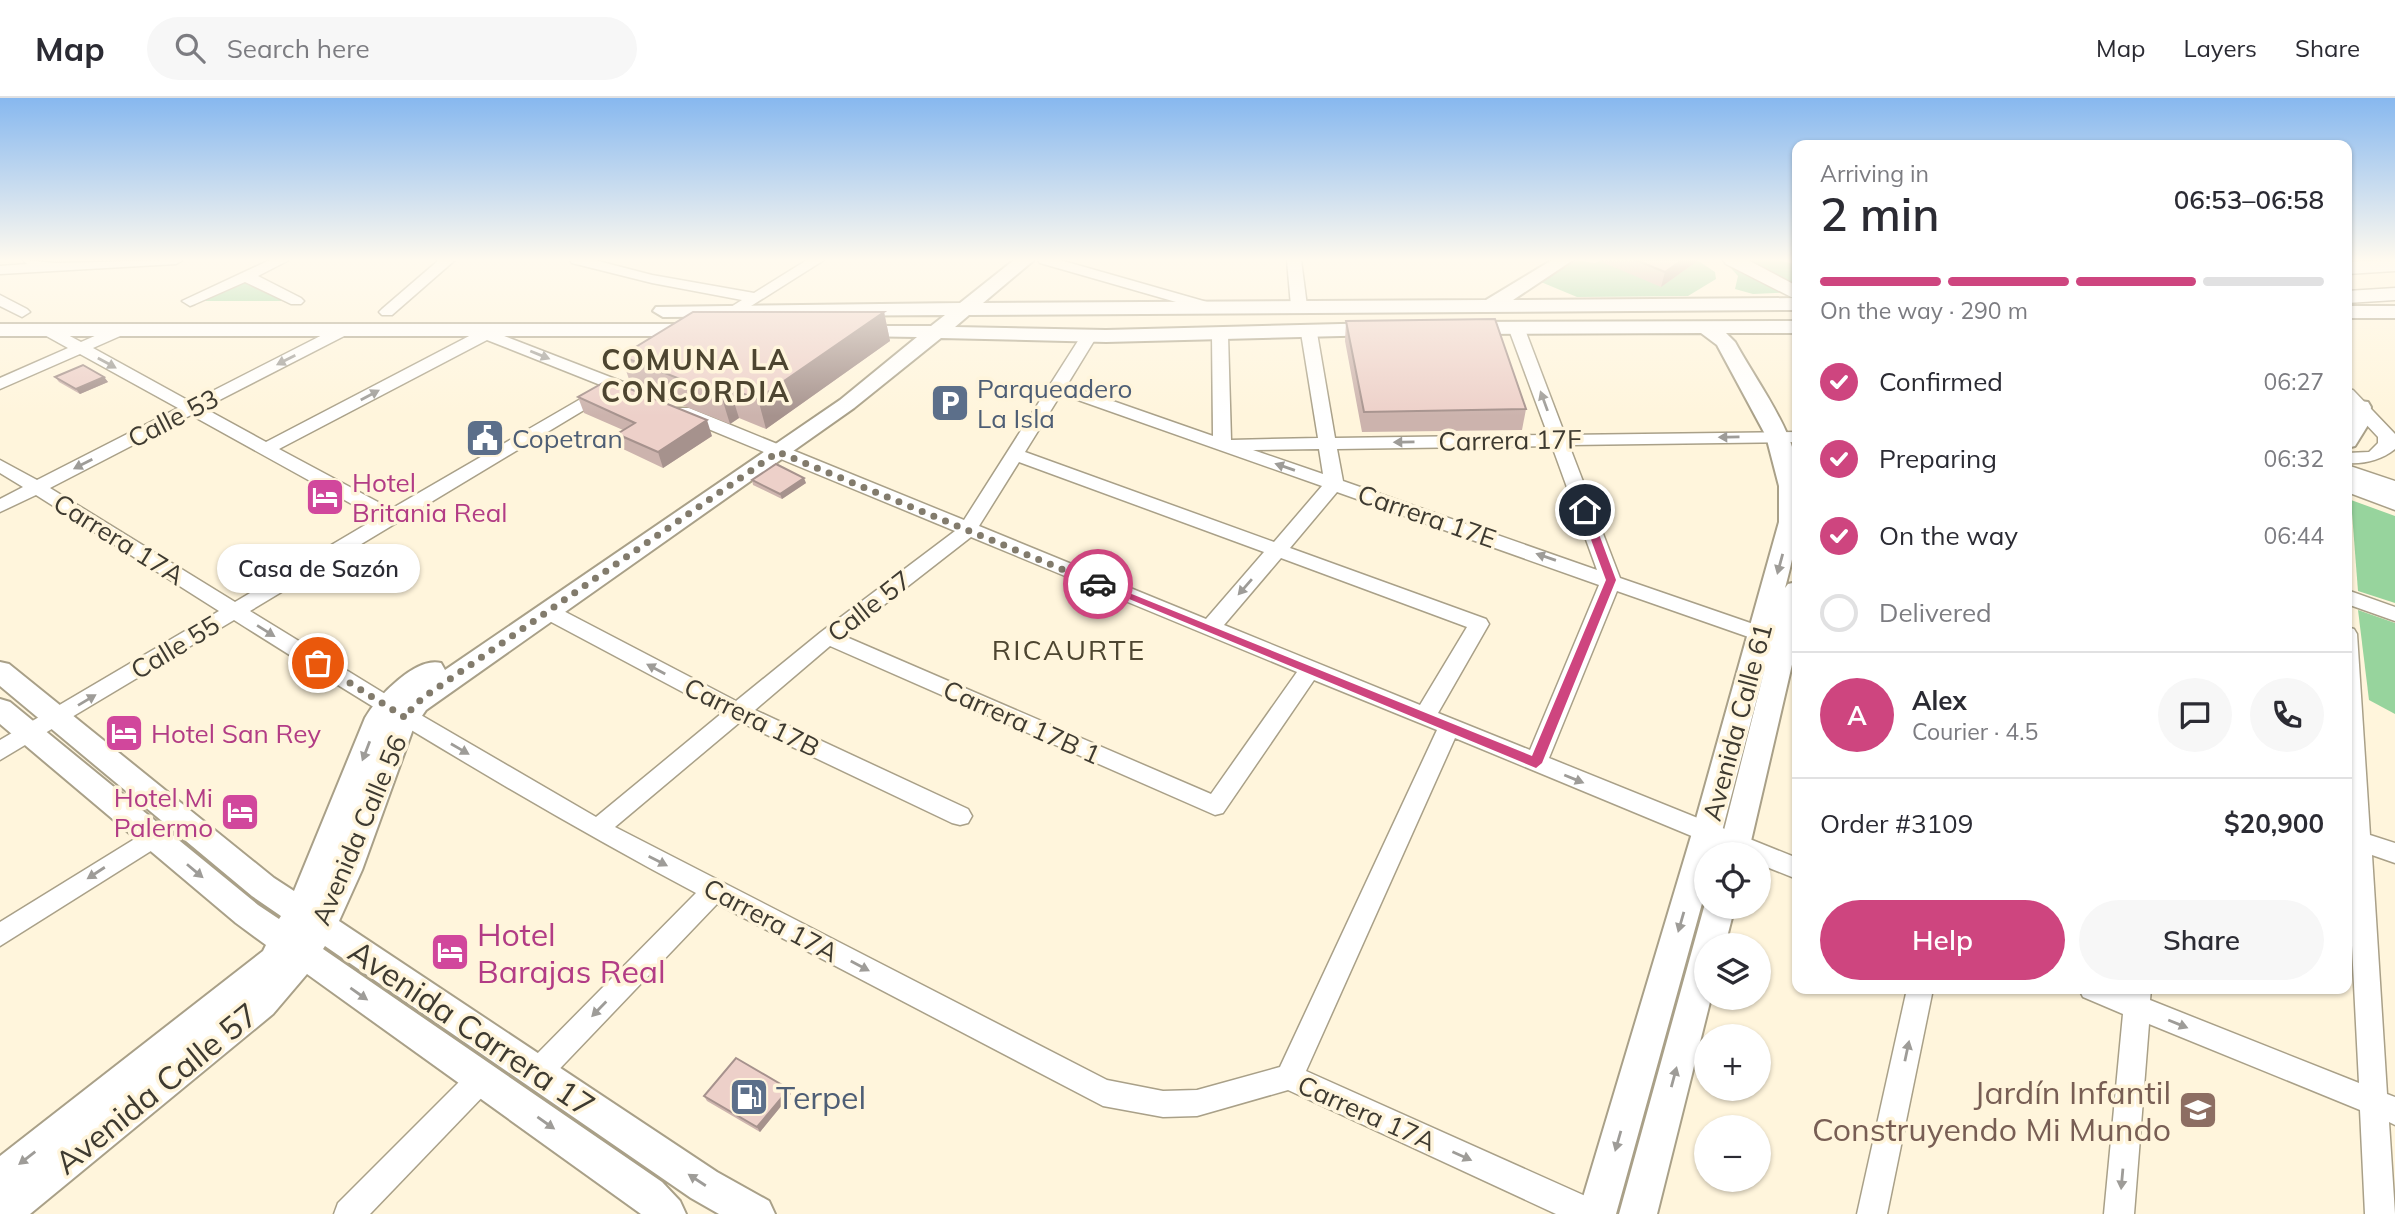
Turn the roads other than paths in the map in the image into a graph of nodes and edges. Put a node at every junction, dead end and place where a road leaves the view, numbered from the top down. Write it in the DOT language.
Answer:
graph roads {
  1 [pos="734,312"];
  2 [pos="949,312"];
  3 [pos="2391,312"];
  4 [pos="2352,313"];
  5 [pos="1516,327"];
  6 [pos="1705,327"];
  7 [pos="1745,327"];
  8 [pos="1792,327"];
  9 [pos="1437,328"];
  10 [pos="346,329"];
  11 [pos="1398,329"];
  12 [pos="0,330"];
  13 [pos="47,330"];
  14 [pos="121,330"];
  15 [pos="706,330"];
  16 [pos="754,330"];
  17 [pos="831,330"];
  18 [pos="485,331"];
  19 [pos="926,331"];
  20 [pos="1309,332"];
  21 [pos="1220,335"];
  22 [pos="1792,335"];
  23 [pos="1089,336"];
  24 [pos="677,347"];
  25 [pos="80,348"];
  26 [pos="635,372"];
  27 [pos="0,384"];
  28 [pos="614,385"];
  29 [pos="1056,387"];
  30 [pos="2353,400"];
  31 [pos="191,409"];
  32 [pos="2352,434"];
  33 [pos="1790,437"];
  34 [pos="2391,439"];
  35 [pos="1558,440"];
  36 [pos="1327,443"];
  37 [pos="1222,445"];
  38 [pos="266,449"];
  39 [pos="772,449"];
  40 [pos="1015,454"];
  41 [pos="2352,459"];
  42 [pos="2352,462"];
  43 [pos="0,465"];
  44 [pos="2352,474"];
  45 [pos="2395,479"];
  46 [pos="1334,484"];
  47 [pos="37,488"];
  48 [pos="2352,488"];
  49 [pos="2395,490"];
  50 [pos="2395,504"];
  51 [pos="0,506"];
  52 [pos="392,518"];
  53 [pos="967,531"];
  54 [pos="1277,550"];
  55 [pos="1611,580"];
  56 [pos="2352,599"];
  57 [pos="1792,606"];
  58 [pos="235,611"];
  59 [pos="548,611"];
  60 [pos="2395,614"];
  61 [pos="1209,629"];
  62 [pos="828,637"];
  63 [pos="1781,641"];
  64 [pos="0,671"];
  65 [pos="1309,671"];
  66 [pos="0,709"];
  67 [pos="397,712"];
  68 [pos="738,712"];
  69 [pos="1424,718"];
  70 [pos="56,719"];
  71 [pos="1449,727"];
  72 [pos="28,734"];
  73 [pos="0,751"];
  74 [pos="1536,763"];
  75 [pos="2352,805"];
  76 [pos="960,816"];
  77 [pos="597,830"];
  78 [pos="154,837"];
  79 [pos="2353,839"];
  80 [pos="1720,842"];
  81 [pos="1726,842"];
  82 [pos="2395,853"];
  83 [pos="1771,860"];
  84 [pos="1792,867"];
  85 [pos="715,890"];
  86 [pos="1699,919"];
  87 [pos="302,934"];
  88 [pos="0,935"];
  89 [pos="1919,994"];
  90 [pos="2117,994"];
  91 [pos="2137,998"];
  92 [pos="1694,1001"];
  93 [pos="537,1073"];
  94 [pos="1289,1077"];
  95 [pos="482,1078"];
  96 [pos="2384,1107"];
  97 [pos="0,1180"];
  98 [pos="752,1213"];
  99 [pos="1,1214"];
  100 [pos="349,1214"];
  101 [pos="667,1214"];
  102 [pos="1590,1214"];
  103 [pos="1597,1214"];
  104 [pos="1638,1214"];
  105 [pos="1872,1214"];
  106 [pos="2119,1214"];
  107 [pos="2380,1214"];
  1 -- 15 [label="street"];
  2 -- 19 [label="main road, Avenida Calle 56"];
  3 -- 4 [label="main road"];
  5 -- 6 [label="main road"];
  5 -- 9 [label="main road"];
  35 -- 5 [label="street, one-way"];
  6 -- 7 [label="main road"];
  6 -- 33 [label="main road, Avenida Calle 61"];
  7 -- 8 [label="main road"];
  7 -- 22 [label="main road"];
  7 -- 33 [label="main road, Avenida Calle 61"];
  10 -- 14 [label="main road"];
  10 -- 18 [label="main road"];
  10 -- 31 [label="street, Calle 53, one-way"];
  11 -- 20 [label="main road"];
  12 -- 13 [label="main road"];
  13 -- 14 [label="main road"];
  13 -- 25 [label="street"];
  14 -- 25 [label="street"];
  15 -- 16 [label="main road"];
  15 -- 18 [label="main road"];
  15 -- 24 [label="street"];
  17 -- 19 [label="main road"];
  18 -- 28 [label="street, one-way"];
  38 -- 18 [label="street, one-way"];
  19 -- 23 [label="main road"];
  19 -- 39 [label="main road, Avenida Calle 56"];
  20 -- 21 [label="main road"];
  20 -- 36 [label="street"];
  21 -- 23 [label="main road"];
  21 -- 37 [label="street"];
  23 -- 29 [label="street, Calle 57"];
  25 -- 27 [label="street"];
  25 -- 31 [label="street, one-way"];
  26 -- 28 [label="street, Calle 55"];
  28 -- 39 [label="street"];
  28 -- 52 [label="street, Calle 55"];
  29 -- 37 [label="street, Carrera 17E"];
  29 -- 40 [label="street, Calle 57"];
  30 -- 32 [label="main road"];
  30 -- 34 [label="street"];
  31 -- 38 [label="street"];
  31 -- 47 [label="street, Calle 53, one-way"];
  33 -- 35 [label="street, Carrera 17F, one-way"];
  33 -- 63 [label="main road, Avenida Calle 61, one-way"];
  34 -- 41 [label="street"];
  35 -- 36 [label="street, Carrera 17F, one-way"];
  35 -- 55 [label="street"];
  36 -- 37 [label="street, Carrera 17F"];
  36 -- 46 [label="street"];
  46 -- 37 [label="street, Carrera 17E, one-way"];
  38 -- 52 [label="street"];
  39 -- 53 [label="street"];
  39 -- 59 [label="main road, Avenida Calle 56"];
  39 -- 67 [label="main road, Avenida Calle 56"];
  40 -- 53 [label="street, Calle 57"];
  40 -- 54 [label="street"];
  42 -- 45 [label="highway"];
  43 -- 47 [label="street, Carrera 17A"];
  44 -- 49 [label="highway"];
  46 -- 54 [label="street"];
  55 -- 46 [label="street, Carrera 17E, one-way"];
  47 -- 51 [label="street, Calle 53"];
  47 -- 58 [label="street, Carrera 17A"];
  48 -- 50 [label="street"];
  52 -- 58 [label="street, Calle 55"];
  53 -- 61 [label="street"];
  53 -- 62 [label="street, Calle 57"];
  54 -- 61 [label="street, one-way"];
  54 -- 69 [label="street"];
  55 -- 63 [label="street, Carrera 17E"];
  55 -- 74 [label="street"];
  56 -- 60 [label="street"];
  57 -- 63 [label="main road, Avenida Calle 61"];
  58 -- 67 [label="street, Carrera 17A, one-way"];
  70 -- 58 [label="street, Calle 55, one-way"];
  59 -- 67 [label="main road, Avenida Calle 56"];
  68 -- 59 [label="street, Carrera 17B, one-way"];
  61 -- 65 [label="street"];
  62 -- 65 [label="street, Carrera 17B 1"];
  62 -- 68 [label="street, Calle 57"];
  63 -- 81 [label="main road, Avenida Calle 61"];
  64 -- 70 [label="main road, Avenida Carrera 17"];
  65 -- 69 [label="street"];
  66 -- 72 [label="main road, Avenida Carrera 17"];
  67 -- 77 [label="street, Carrera 17A, one-way"];
  67 -- 87 [label="main road, Avenida Calle 56"];
  68 -- 76 [label="street, Carrera 17B"];
  68 -- 77 [label="street, Calle 57"];
  69 -- 71 [label="street"];
  70 -- 72 [label="street, Calle 55"];
  70 -- 87 [label="main road, Avenida Carrera 17"];
  71 -- 74 [label="street"];
  71 -- 94 [label="street"];
  72 -- 73 [label="street, Calle 55"];
  72 -- 78 [label="main road, Avenida Carrera 17"];
  74 -- 80 [label="street, one-way"];
  75 -- 79 [label="street"];
  77 -- 85 [label="street, Carrera 17A, one-way"];
  78 -- 87 [label="main road, Avenida Carrera 17, one-way"];
  78 -- 88 [label="street, one-way"];
  79 -- 82 [label="street"];
  79 -- 96 [label="street"];
  83 -- 84 [label="street"];
  85 -- 93 [label="street, one-way"];
  85 -- 94 [label="street, Carrera 17A, one-way"];
  86 -- 103 [label="main road, Avenida Calle 61, one-way"];
  87 -- 93 [label="main road, Avenida Carrera 17"];
  87 -- 95 [label="main road, Avenida Carrera 17, one-way"];
  87 -- 97 [label="main road, Avenida Calle 57, one-way"];
  87 -- 99 [label="main road, Avenida Calle 57"];
  105 -- 89 [label="street, one-way"];
  90 -- 91 [label="street"];
  91 -- 96 [label="street, one-way"];
  91 -- 106 [label="street, one-way"];
  104 -- 92 [label="main road, one-way"];
  98 -- 93 [label="main road, Avenida Carrera 17, one-way"];
  94 -- 102 [label="street, Carrera 17A, one-way"];
  95 -- 100 [label="street"];
  95 -- 101 [label="main road, Avenida Carrera 17, one-way"];
  96 -- 107 [label="street"];
}
